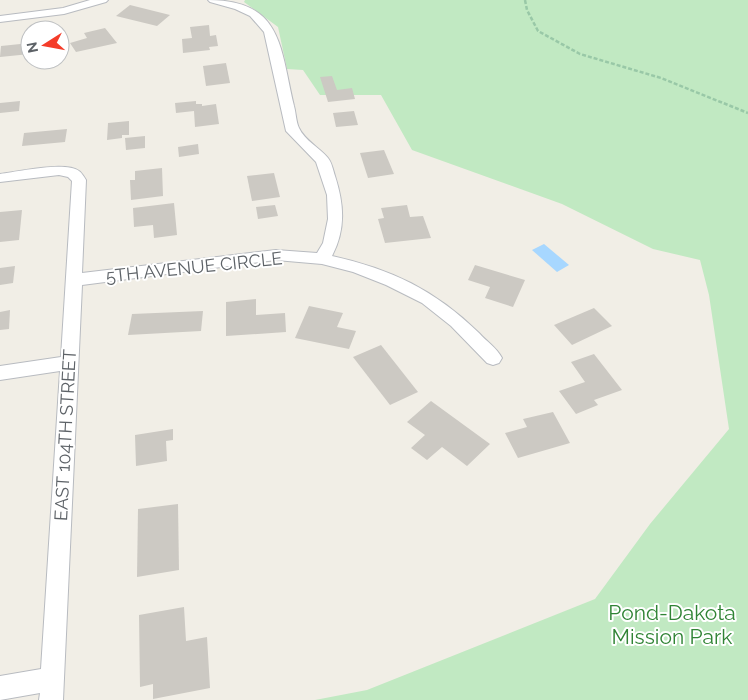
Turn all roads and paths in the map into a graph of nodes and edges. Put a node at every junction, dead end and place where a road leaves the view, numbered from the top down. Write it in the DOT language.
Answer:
graph roads {
  1 [pos="102,0"];
  2 [pos="214,0"];
  3 [pos="525,0"];
  4 [pos="0,19"];
  5 [pos="748,114"];
  6 [pos="0,178"];
  7 [pos="322,259"];
  8 [pos="74,280"];
  9 [pos="493,358"];
  10 [pos="69,364"];
  11 [pos="0,373"];
  12 [pos="0,688"];
  13 [pos="51,689"];
  1 -- 4 [label="street"];
  2 -- 7 [label="street"];
  3 -- 5 [label="path"];
  6 -- 8 [label="street, EAST 104TH STREET"];
  7 -- 8 [label="street, 5TH AVENUE CIRCLE"];
  7 -- 9 [label="street, 5TH AVENUE CIRCLE"];
  8 -- 10 [label="street, EAST 104TH STREET"];
  10 -- 11 [label="street"];
  10 -- 13 [label="street, EAST 104TH STREET"];
  12 -- 13 [label="street"];
}
